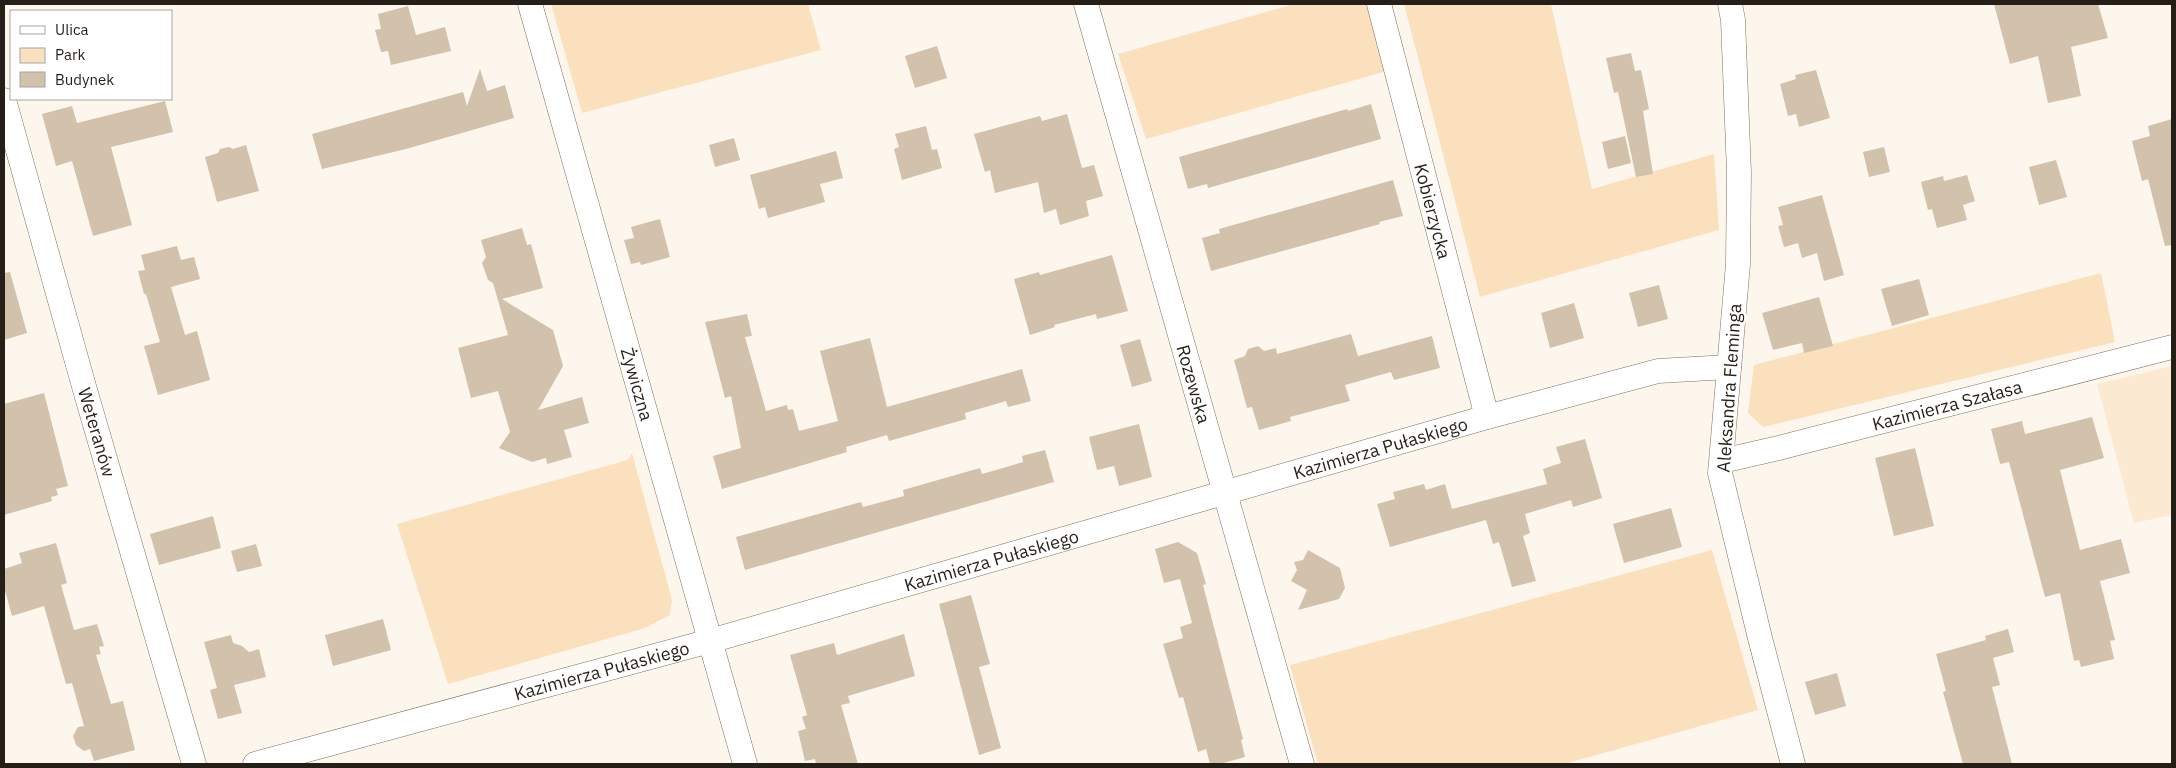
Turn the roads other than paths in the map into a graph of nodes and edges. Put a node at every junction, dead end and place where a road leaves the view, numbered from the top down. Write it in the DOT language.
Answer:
graph roads {
  1 [pos="530,4"];
  2 [pos="1086,4"];
  3 [pos="1379,4"];
  4 [pos="1730,4"];
  5 [pos="4,100"];
  6 [pos="2172,347"];
  7 [pos="1729,368"];
  8 [pos="1487,417"];
  9 [pos="1722,461"];
  10 [pos="1223,492"];
  11 [pos="710,641"];
  12 [pos="194,764"];
  13 [pos="255,764"];
  14 [pos="745,764"];
  15 [pos="1302,764"];
  16 [pos="1793,764"];
  1 -- 11 [label="street, Żywiczna"];
  2 -- 10 [label="street, Rozewska"];
  3 -- 8 [label="street, Kobierzycka"];
  4 -- 7 [label="street, Aleksandra Fleminga"];
  5 -- 12 [label="street, Weteranów"];
  6 -- 9 [label="street, Kazimierza Szałasa"];
  7 -- 8 [label="street, Kazimierza Pułaskiego"];
  7 -- 9 [label="street, Aleksandra Fleminga"];
  8 -- 10 [label="street, Kazimierza Pułaskiego"];
  9 -- 16 [label="street, Aleksandra Fleminga"];
  10 -- 11 [label="street, Kazimierza Pułaskiego"];
  10 -- 15 [label="street, Rozewska"];
  11 -- 13 [label="street, Kazimierza Pułaskiego"];
  11 -- 14 [label="street, Żywiczna"];
}
